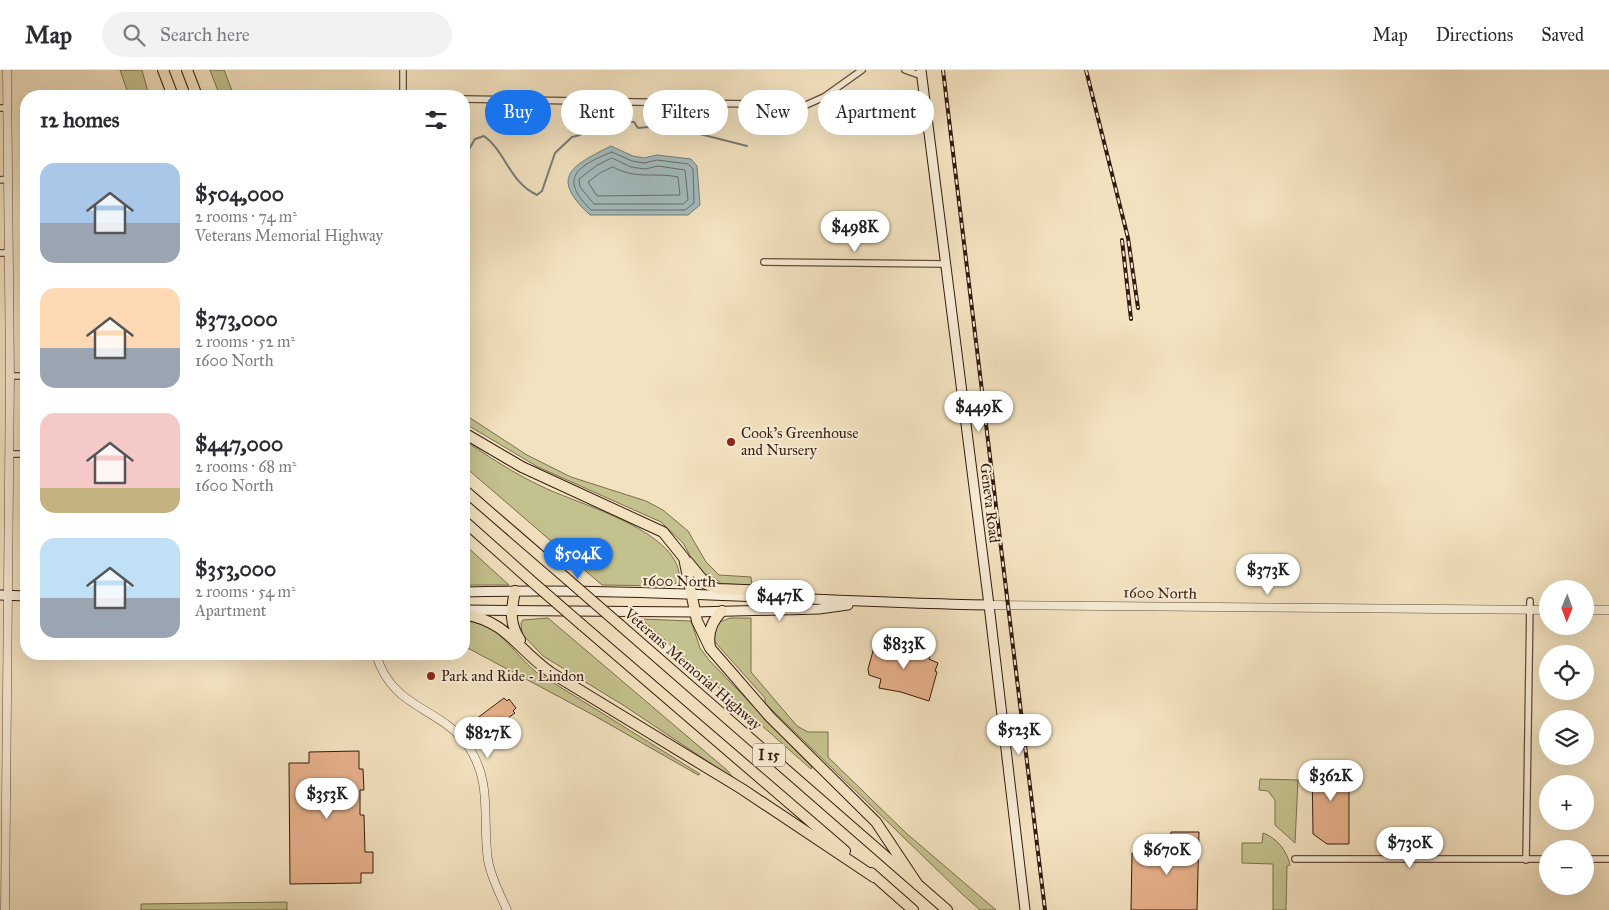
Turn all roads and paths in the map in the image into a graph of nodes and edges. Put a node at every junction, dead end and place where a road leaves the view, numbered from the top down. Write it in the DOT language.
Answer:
graph roads {
  1 [pos="7,70"];
  2 [pos="163,70"];
  3 [pos="187,70"];
  4 [pos="403,70"];
  5 [pos="862,70"];
  6 [pos="905,70"];
  7 [pos="921,73"];
  8 [pos="171,90"];
  9 [pos="195,90"];
  10 [pos="403,90"];
  11 [pos="470,99"];
  12 [pos="4,108"];
  13 [pos="4,180"];
  14 [pos="0,253"];
  15 [pos="10,253"];
  16 [pos="764,262"];
  17 [pos="946,264"];
  18 [pos="10,376"];
  19 [pos="20,376"];
  20 [pos="470,436"];
  21 [pos="10,454"];
  22 [pos="20,454"];
  23 [pos="470,495"];
  24 [pos="470,526"];
  25 [pos="684,558"];
  26 [pos="515,591"];
  27 [pos="470,592"];
  28 [pos="4,595"];
  29 [pos="692,595"];
  30 [pos="20,596"];
  31 [pos="789,597"];
  32 [pos="1530,601"];
  33 [pos="863,603"];
  34 [pos="989,605"];
  35 [pos="470,610"];
  36 [pos="511,610"];
  37 [pos="1528,610"];
  38 [pos="1539,610"];
  39 [pos="1594,610"];
  40 [pos="1609,610"];
  41 [pos="722,611"];
  42 [pos="695,612"];
  43 [pos="470,615"];
  44 [pos="710,648"];
  45 [pos="526,652"];
  46 [pos="379,660"];
  47 [pos="3,777"];
  48 [pos="1609,858"];
  49 [pos="1294,859"];
  50 [pos="1539,859"];
  51 [pos="1594,859"];
  52 [pos="1526,860"];
  53 [pos="874,877"];
  54 [pos="918,885"];
  55 [pos="5,910"];
  56 [pos="507,910"];
  57 [pos="913,910"];
  58 [pos="947,910"];
  59 [pos="1025,910"];
  1 -- 12 [label="street"];
  2 -- 8 [label="highway"];
  3 -- 9 [label="highway"];
  4 -- 10 [label="street"];
  5 -- 11 [label="street"];
  6 -- 7 [label="street"];
  7 -- 17 [label="main road, Geneva Road"];
  12 -- 13 [label="street"];
  13 -- 15 [label="street"];
  14 -- 15 [label="street"];
  15 -- 18 [label="street"];
  16 -- 17 [label="street"];
  17 -- 34 [label="main road, Geneva Road"];
  18 -- 19 [label="street"];
  18 -- 21 [label="street"];
  20 -- 25 [label="highway"];
  21 -- 22 [label="street"];
  21 -- 28 [label="street"];
  23 -- 54 [label="highway, Veterans Memorial Highway / I 15, bridge"];
  24 -- 53 [label="highway, I 15, bridge"];
  25 -- 29 [label="highway"];
  25 -- 31 [label="highway"];
  26 -- 27 [label="main road, 1600 North"];
  26 -- 29 [label="main road, 1600 North"];
  26 -- 36 [label="highway"];
  28 -- 30 [label="main road"];
  28 -- 47 [label="street"];
  29 -- 31 [label="main road, 1600 North"];
  29 -- 42 [label="highway"];
  31 -- 33 [label="main road, 1600 North"];
  32 -- 37 [label="street"];
  33 -- 34 [label="main road, 1600 North"];
  33 -- 41 [label="main road, 1600 North"];
  34 -- 37 [label="street, 1600 North"];
  34 -- 59 [label="main road, Geneva Road"];
  35 -- 36 [label="main road, 1600 North"];
  36 -- 42 [label="main road, 1600 North"];
  36 -- 45 [label="highway"];
  37 -- 38 [label="street, 1600 North"];
  37 -- 52 [label="street"];
  39 -- 40 [label="street"];
  41 -- 42 [label="main road, 1600 North"];
  41 -- 44 [label="highway"];
  42 -- 44 [label="highway"];
  43 -- 45 [label="highway"];
  44 -- 54 [label="highway"];
  45 -- 53 [label="highway"];
  46 -- 56 [label="street"];
  47 -- 55 [label="street"];
  48 -- 51 [label="street"];
  49 -- 52 [label="street"];
  50 -- 52 [label="street"];
  53 -- 57 [label="highway, I 15"];
  54 -- 58 [label="highway, Veterans Memorial Highway / I 15"];
}
